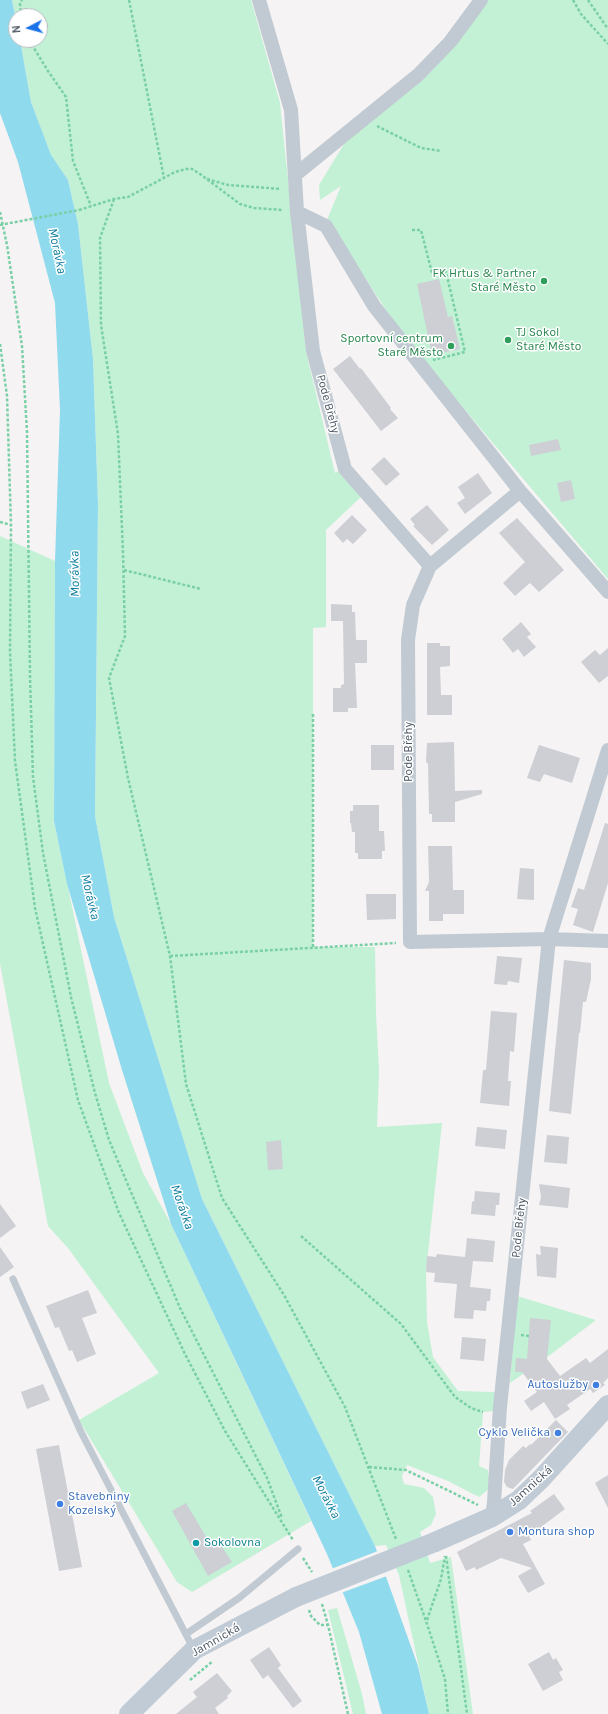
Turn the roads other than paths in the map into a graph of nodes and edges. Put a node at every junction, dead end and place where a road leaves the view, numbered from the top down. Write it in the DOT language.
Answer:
graph roads {
  1 [pos="259,0"];
  2 [pos="481,0"];
  3 [pos="295,174"];
  4 [pos="298,212"];
  5 [pos="520,491"];
  6 [pos="430,566"];
  7 [pos="608,592"];
  8 [pos="608,750"];
  9 [pos="549,940"];
  10 [pos="608,941"];
  11 [pos="13,1278"];
  12 [pos="608,1405"];
  13 [pos="492,1518"];
  14 [pos="298,1549"];
  15 [pos="190,1642"];
  16 [pos="129,1714"];
  1 -- 3 [label="street, Pode Břehy"];
  2 -- 3 [label="street"];
  3 -- 4 [label="street, Pode Břehy"];
  4 -- 5 [label="street"];
  4 -- 6 [label="street, Pode Břehy"];
  5 -- 6 [label="street, Pode Břehy"];
  5 -- 7 [label="street"];
  6 -- 9 [label="street, Pode Břehy"];
  8 -- 9 [label="street, Pode Břehy"];
  9 -- 10 [label="street"];
  9 -- 13 [label="street, Pode Břehy"];
  11 -- 15 [label="lane"];
  12 -- 13 [label="main road, Jamnická"];
  13 -- 15 [label="main road, Jamnická, bridge"];
  14 -- 15 [label="lane"];
  15 -- 16 [label="main road, Jamnická"];
}
